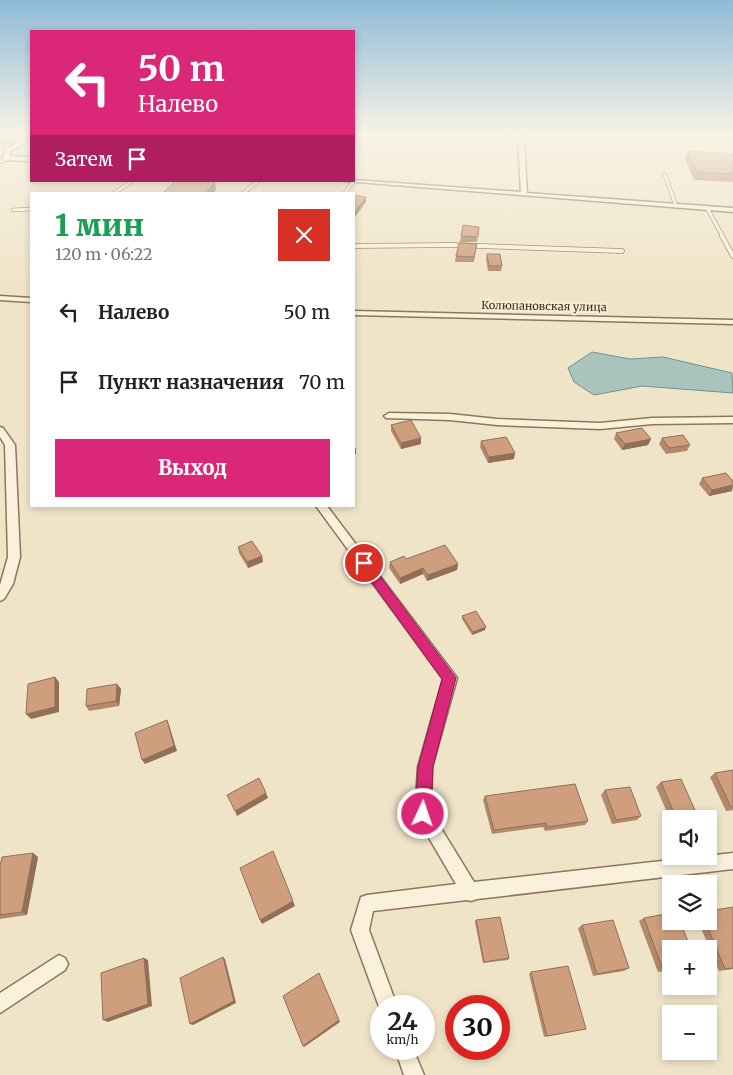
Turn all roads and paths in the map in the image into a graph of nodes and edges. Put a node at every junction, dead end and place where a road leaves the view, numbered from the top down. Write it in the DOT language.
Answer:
graph roads {
  1 [pos="129,183"];
  2 [pos="255,183"];
  3 [pos="369,183"];
  4 [pos="523,183"];
  5 [pos="669,183"];
  6 [pos="116,192"];
  7 [pos="244,192"];
  8 [pos="524,194"];
  9 [pos="676,206"];
  10 [pos="706,208"];
  11 [pos="30,209"];
  12 [pos="13,210"];
  13 [pos="733,210"];
  14 [pos="355,246"];
  15 [pos="622,251"];
  16 [pos="733,256"];
  17 [pos="0,298"];
  18 [pos="30,300"];
  19 [pos="355,313"];
  20 [pos="733,322"];
  21 [pos="389,416"];
  22 [pos="733,420"];
  23 [pos="0,430"];
  24 [pos="322,507"];
  25 [pos="0,596"];
  26 [pos="733,861"];
  27 [pos="471,893"];
  28 [pos="59,964"];
  29 [pos="384,995"];
  30 [pos="0,1004"];
  31 [pos="408,1060"];
  32 [pos="414,1075"];
  1 -- 6 [label="lane"];
  2 -- 7 [label="lane"];
  3 -- 8 [label="street"];
  4 -- 8 [label="street"];
  5 -- 9 [label="lane"];
  8 -- 9 [label="street"];
  9 -- 10 [label="street"];
  10 -- 13 [label="street"];
  10 -- 16 [label="lane"];
  11 -- 12 [label="lane"];
  14 -- 15 [label="lane"];
  17 -- 18 [label="street"];
  19 -- 20 [label="street, Колюпановская улица"];
  21 -- 22 [label="street"];
  23 -- 25 [label="street"];
  24 -- 27 [label="street"];
  26 -- 27 [label="street"];
  27 -- 29 [label="street"];
  28 -- 30 [label="street"];
  31 -- 32 [label="street"];
}
